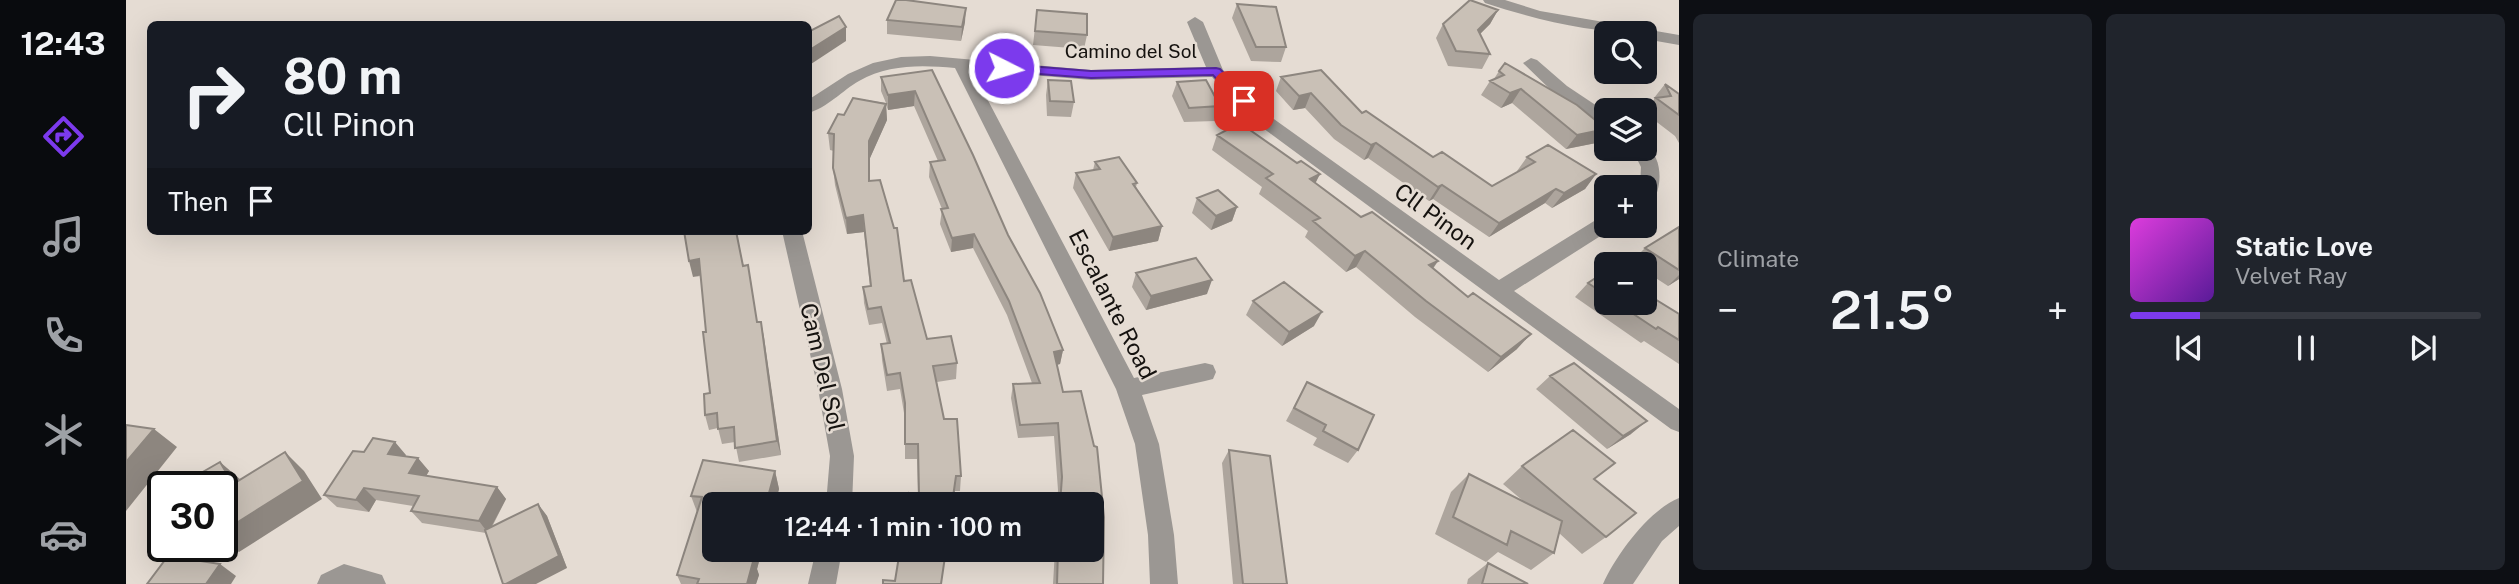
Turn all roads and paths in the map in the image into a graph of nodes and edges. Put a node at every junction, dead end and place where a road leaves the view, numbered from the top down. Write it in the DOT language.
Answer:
graph roads {
  1 [pos="1490,0"];
  2 [pos="1195,22"];
  3 [pos="1594,25"];
  4 [pos="1657,36"];
  5 [pos="1679,40"];
  6 [pos="1531,63"];
  7 [pos="962,65"];
  8 [pos="1216,72"];
  9 [pos="812,105"];
  10 [pos="1594,111"];
  11 [pos="1594,231"];
  12 [pos="793,235"];
  13 [pos="1498,291"];
  14 [pos="1205,372"];
  15 [pos="1128,389"];
  16 [pos="1679,422"];
  17 [pos="840,492"];
  18 [pos="1679,509"];
  19 [pos="827,562"];
  20 [pos="331,584"];
  21 [pos="372,584"];
  22 [pos="822,584"];
  23 [pos="1164,584"];
  24 [pos="1617,584"];
  1 -- 3 [label="street"];
  2 -- 8 [label="street, Cll Pinon"];
  4 -- 5 [label="street"];
  6 -- 10 [label="street"];
  7 -- 8 [label="street, Camino del Sol"];
  7 -- 9 [label="street"];
  7 -- 15 [label="street, Escalante Road"];
  8 -- 13 [label="street, Cll Pinon"];
  11 -- 13 [label="street"];
  12 -- 17 [label="street, Cam Del Sol"];
  13 -- 16 [label="street, Cll Pinon"];
  14 -- 15 [label="street"];
  15 -- 23 [label="street, Escalante Road"];
  18 -- 24 [label="street"];
  19 -- 22 [label="street"];
  20 -- 21 [label="street"];
}
